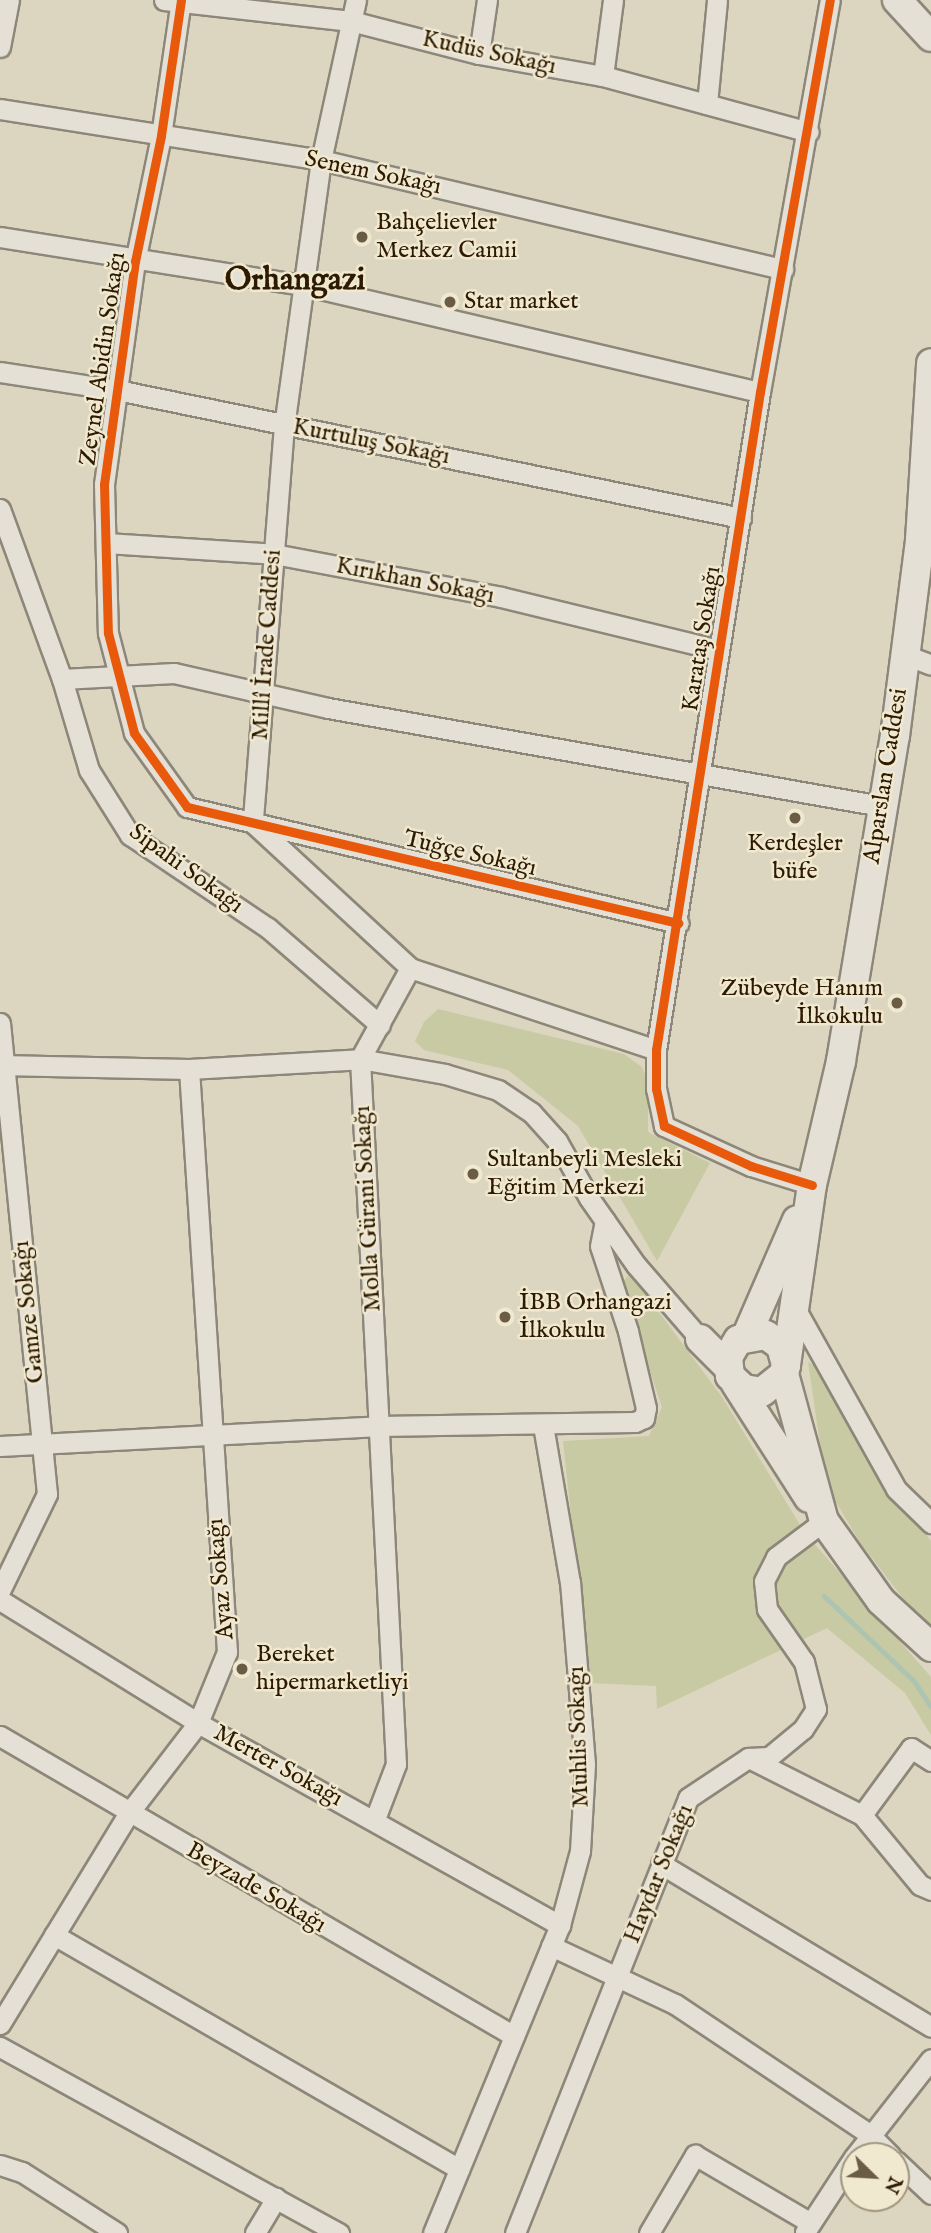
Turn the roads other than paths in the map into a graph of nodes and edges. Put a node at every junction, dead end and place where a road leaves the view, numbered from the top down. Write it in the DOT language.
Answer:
graph roads {
  1 [pos="9,0"];
  2 [pos="356,0"];
  3 [pos="487,0"];
  4 [pos="613,0"];
  5 [pos="717,0"];
  6 [pos="830,0"];
  7 [pos="175,1"];
  8 [pos="902,2"];
  9 [pos="351,21"];
  10 [pos="931,37"];
  11 [pos="0,47"];
  12 [pos="479,54"];
  13 [pos="603,76"];
  14 [pos="707,104"];
  15 [pos="0,108"];
  16 [pos="809,132"];
  17 [pos="161,136"];
  18 [pos="321,160"];
  19 [pos="0,237"];
  20 [pos="135,261"];
  21 [pos="783,269"];
  22 [pos="303,285"];
  23 [pos="931,363"];
  24 [pos="0,372"];
  25 [pos="117,390"];
  26 [pos="760,392"];
  27 [pos="929,408"];
  28 [pos="284,425"];
  29 [pos="0,509"];
  30 [pos="741,518"];
  31 [pos="925,542"];
  32 [pos="106,543"];
  33 [pos="274,554"];
  34 [pos="719,650"];
  35 [pos="903,654"];
  36 [pos="931,665"];
  37 [pos="62,679"];
  38 [pos="120,679"];
  39 [pos="263,692"];
  40 [pos="702,771"];
  41 [pos="881,806"];
  42 [pos="253,823"];
  43 [pos="678,923"];
  44 [pos="410,968"];
  45 [pos="0,1023"];
  46 [pos="380,1025"];
  47 [pos="656,1050"];
  48 [pos="360,1059"];
  49 [pos="2,1065"];
  50 [pos="188,1069"];
  51 [pos="812,1185"];
  52 [pos="605,1220"];
  53 [pos="795,1308"];
  54 [pos="742,1338"];
  55 [pos="700,1339"];
  56 [pos="785,1370"];
  57 [pos="732,1375"];
  58 [pos="543,1425"];
  59 [pos="379,1426"];
  60 [pos="210,1438"];
  61 [pos="0,1446"];
  62 [pos="42,1446"];
  63 [pos="824,1521"];
  64 [pos="931,1523"];
  65 [pos="0,1591"];
  66 [pos="0,1600"];
  67 [pos="931,1647"];
  68 [pos="198,1723"];
  69 [pos="0,1736"];
  70 [pos="748,1758"];
  71 [pos="931,1760"];
  72 [pos="128,1814"];
  73 [pos="862,1815"];
  74 [pos="374,1819"];
  75 [pos="662,1864"];
  76 [pos="931,1889"];
  77 [pos="560,1925"];
  78 [pos="54,1935"];
  79 [pos="551,1946"];
  80 [pos="617,1977"];
  81 [pos="0,2024"];
  82 [pos="931,2027"];
  83 [pos="514,2036"];
  84 [pos="0,2047"];
  85 [pos="931,2059"];
  86 [pos="869,2134"];
  87 [pos="864,2142"];
  88 [pos="877,2142"];
  89 [pos="0,2165"];
  90 [pos="459,2169"];
  91 [pos="910,2174"];
  92 [pos="840,2179"];
  93 [pos="931,2194"];
  94 [pos="276,2198"];
  95 [pos="808,2228"];
  96 [pos="117,2233"];
  97 [pos="255,2233"];
  98 [pos="338,2233"];
  99 [pos="433,2233"];
  100 [pos="515,2233"];
  101 [pos="649,2233"];
  1 -- 11 [label="street"];
  2 -- 9 [label="street, Millî İrade Caddesi"];
  3 -- 12 [label="street"];
  4 -- 13 [label="street"];
  5 -- 14 [label="street"];
  6 -- 16 [label="street, Karataş Sokağı"];
  7 -- 9 [label="street, Kudüs Sokağı"];
  7 -- 17 [label="street, Zeynel Abidin Sokağı"];
  8 -- 10 [label="street"];
  9 -- 12 [label="street, Kudüs Sokağı"];
  9 -- 18 [label="street, Millî İrade Caddesi"];
  12 -- 13 [label="street, Kudüs Sokağı"];
  13 -- 14 [label="street, Kudüs Sokağı"];
  14 -- 16 [label="street, Kudüs Sokağı"];
  15 -- 17 [label="street, Senem Sokağı"];
  16 -- 21 [label="street, Karataş Sokağı"];
  17 -- 18 [label="street, Senem Sokağı"];
  17 -- 20 [label="street, Zeynel Abidin Sokağı"];
  18 -- 21 [label="street, Senem Sokağı"];
  18 -- 22 [label="street, Millî İrade Caddesi"];
  19 -- 20 [label="street"];
  20 -- 22 [label="street"];
  20 -- 25 [label="street, Zeynel Abidin Sokağı"];
  21 -- 26 [label="street, Karataş Sokağı"];
  22 -- 26 [label="street"];
  22 -- 28 [label="street, Millî İrade Caddesi"];
  23 -- 27 [label="street, Alparslan Caddesi"];
  24 -- 25 [label="street, Kurtuluş Sokağı"];
  25 -- 28 [label="street, Kurtuluş Sokağı"];
  25 -- 32 [label="street, Zeynel Abidin Sokağı"];
  26 -- 30 [label="street, Karataş Sokağı"];
  27 -- 31 [label="street, Alparslan Caddesi"];
  28 -- 30 [label="street, Kurtuluş Sokağı"];
  28 -- 33 [label="street, Millî İrade Caddesi"];
  29 -- 37 [label="street, Sipahi Sokağı"];
  30 -- 34 [label="street, Karataş Sokağı"];
  31 -- 35 [label="street, Alparslan Caddesi"];
  32 -- 33 [label="street, Kırıkhan Sokağı"];
  32 -- 38 [label="street, Zeynel Abidin Sokağı"];
  33 -- 34 [label="street, Kırıkhan Sokağı"];
  33 -- 39 [label="street, Millî İrade Caddesi"];
  34 -- 40 [label="street, Karataş Sokağı"];
  35 -- 36 [label="street"];
  35 -- 41 [label="street, Alparslan Caddesi"];
  37 -- 38 [label="street"];
  37 -- 46 [label="street, Sipahi Sokağı"];
  38 -- 39 [label="street"];
  38 -- 42 [label="street, Zeynel Abidin Sokağı"];
  39 -- 40 [label="street"];
  39 -- 42 [label="street, Millî İrade Caddesi"];
  40 -- 41 [label="street"];
  40 -- 43 [label="street, Karataş Sokağı"];
  41 -- 51 [label="street, Alparslan Caddesi"];
  42 -- 43 [label="street, Tuğçe Sokağı"];
  42 -- 44 [label="street"];
  43 -- 47 [label="street, Karataş Sokağı"];
  44 -- 46 [label="street"];
  44 -- 47 [label="street"];
  45 -- 49 [label="street, Gamze Sokağı"];
  46 -- 48 [label="street"];
  47 -- 51 [label="street, Karataş Sokağı"];
  48 -- 50 [label="street"];
  48 -- 52 [label="street"];
  48 -- 59 [label="street, Molla Gürani Sokağı"];
  49 -- 50 [label="street"];
  49 -- 62 [label="street, Gamze Sokağı"];
  50 -- 60 [label="street, Ayaz Sokağı"];
  51 -- 53 [label="street"];
  51 -- 54 [label="street"];
  52 -- 55 [label="street"];
  52 -- 58 [label="street"];
  53 -- 56 [label="street"];
  53 -- 64 [label="street"];
  54 -- 55 [label="street"];
  54 -- 56 [label="street"];
  54 -- 57 [label="street"];
  55 -- 57 [label="street"];
  56 -- 57 [label="street"];
  56 -- 63 [label="street"];
  57 -- 63 [label="street"];
  58 -- 59 [label="street"];
  58 -- 77 [label="street, Muhlis Sokağı"];
  59 -- 60 [label="street"];
  59 -- 74 [label="street, Molla Gürani Sokağı"];
  60 -- 62 [label="street"];
  60 -- 68 [label="street, Ayaz Sokağı"];
  61 -- 62 [label="street"];
  62 -- 65 [label="street, Gamze Sokağı"];
  63 -- 67 [label="street"];
  63 -- 70 [label="street, Haydar Sokağı"];
  66 -- 68 [label="street, Merter Sokağı"];
  68 -- 72 [label="street, Ayaz Sokağı"];
  68 -- 74 [label="street, Merter Sokağı"];
  69 -- 72 [label="street, Beyzade Sokağı"];
  70 -- 73 [label="street"];
  70 -- 75 [label="street, Haydar Sokağı"];
  71 -- 73 [label="street"];
  72 -- 78 [label="street, Ayaz Sokağı"];
  72 -- 83 [label="street, Beyzade Sokağı"];
  73 -- 76 [label="street"];
  74 -- 77 [label="street, Merter Sokağı"];
  75 -- 80 [label="street, Haydar Sokağı"];
  75 -- 82 [label="street"];
  77 -- 79 [label="street, Muhlis Sokağı"];
  78 -- 81 [label="street, Ayaz Sokağı"];
  78 -- 90 [label="street"];
  79 -- 80 [label="street"];
  79 -- 83 [label="street, Muhlis Sokağı"];
  80 -- 86 [label="street"];
  80 -- 100 [label="street, Haydar Sokağı"];
  83 -- 90 [label="street, Muhlis Sokağı"];
  84 -- 94 [label="street"];
  85 -- 86 [label="street"];
  86 -- 87 [label="street"];
  86 -- 88 [label="street"];
  89 -- 96 [label="street"];
  90 -- 99 [label="street, Muhlis Sokağı"];
  91 -- 93 [label="street"];
  92 -- 95 [label="street"];
  94 -- 97 [label="street"];
  94 -- 98 [label="street"];
  95 -- 101 [label="street"];
}
